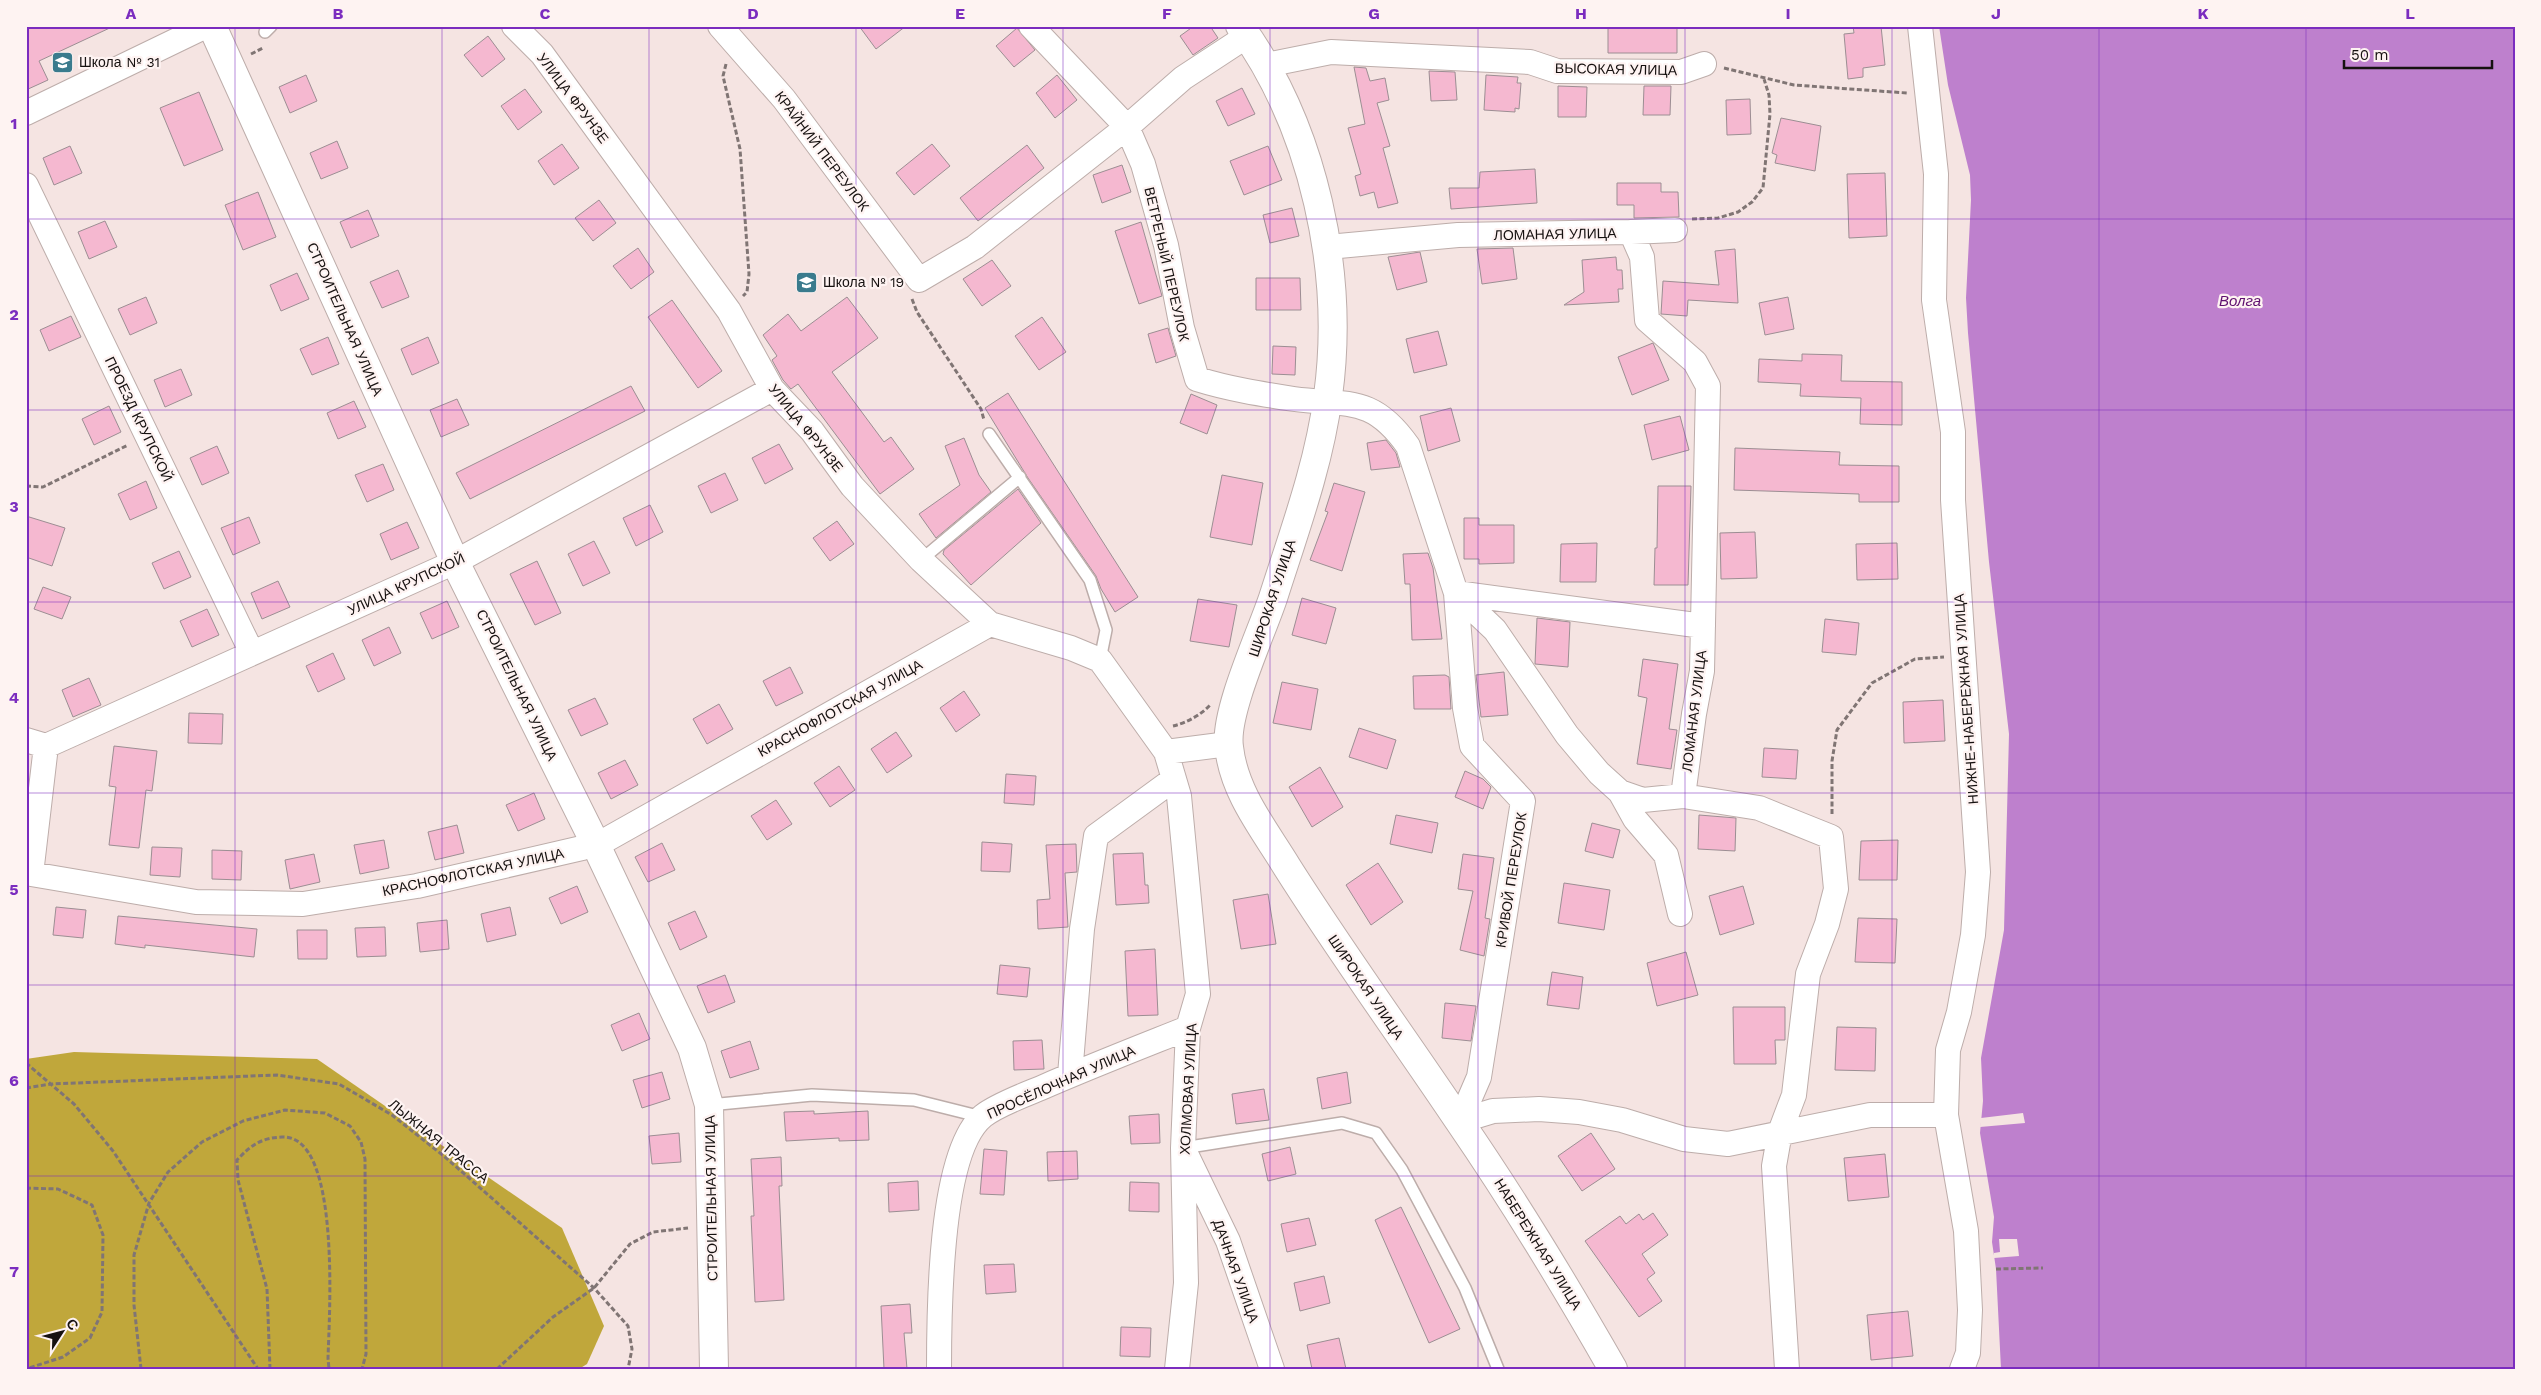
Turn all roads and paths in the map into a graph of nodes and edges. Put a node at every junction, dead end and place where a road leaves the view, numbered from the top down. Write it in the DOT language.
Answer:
graph roads {
  1 [pos="206,26"];
  2 [pos="212,26"];
  3 [pos="514,26"];
  4 [pos="1031,26"];
  5 [pos="1920,26"];
  6 [pos="1244,31"];
  7 [pos="727,34"];
  8 [pos="1704,64"];
  9 [pos="1266,65"];
  10 [pos="1764,78"];
  11 [pos="1928,92"];
  12 [pos="26,113"];
  13 [pos="1127,126"];
  14 [pos="26,185"];
  15 [pos="1675,230"];
  16 [pos="1631,232"];
  17 [pos="1328,247"];
  18 [pos="919,280"];
  19 [pos="729,311"];
  20 [pos="772,389"];
  21 [pos="1328,400"];
  22 [pos="989,434"];
  23 [pos="147,435"];
  24 [pos="1020,477"];
  25 [pos="26,486"];
  26 [pos="921,560"];
  27 [pos="456,562"];
  28 [pos="1456,593"];
  29 [pos="990,624"];
  30 [pos="1703,626"];
  31 [pos="252,653"];
  32 [pos="1962,656"];
  33 [pos="1100,660"];
  34 [pos="36,743"];
  35 [pos="1228,744"];
  36 [pos="1166,752"];
  37 [pos="1174,779"];
  38 [pos="1620,792"];
  39 [pos="1683,796"];
  40 [pos="1831,837"];
  41 [pos="595,843"];
  42 [pos="29,878"];
  43 [pos="1680,914"];
  44 [pos="1188,1028"];
  45 [pos="26,1063"];
  46 [pos="1070,1075"];
  47 [pos="51,1084"];
  48 [pos="26,1088"];
  49 [pos="709,1105"];
  50 [pos="1946,1115"];
  51 [pos="982,1117"];
  52 [pos="1460,1121"];
  53 [pos="1780,1132"];
  54 [pos="1184,1148"];
  55 [pos="26,1188"];
  56 [pos="149,1203"];
  57 [pos="697,1228"];
  58 [pos="2043,1268"];
  59 [pos="1996,1269"];
  60 [pos="594,1288"];
  61 [pos="26,1369"];
  62 [pos="141,1369"];
  63 [pos="258,1369"];
  64 [pos="270,1369"];
  65 [pos="329,1369"];
  66 [pos="362,1369"];
  67 [pos="497,1369"];
  68 [pos="628,1369"];
  69 [pos="714,1369"];
  70 [pos="939,1369"];
  71 [pos="1177,1369"];
  72 [pos="1272,1369"];
  73 [pos="1498,1369"];
  74 [pos="1613,1369"];
  75 [pos="1787,1369"];
  76 [pos="1962,1369"];
  1 -- 12 [label="street"];
  2 -- 27 [label="street, СТРОИТЕЛЬНАЯ УЛИЦА"];
  3 -- 19 [label="street, УЛИЦА ФРУНЗЕ"];
  4 -- 13 [label="street, ВЕТРЕНЫЙ ПЕРЕУЛОК"];
  5 -- 11 [label="street, НИЖНЕ-НАБЕРЕЖНАЯ УЛИЦА"];
  6 -- 9 [label="street, ШИРОКАЯ УЛИЦА"];
  6 -- 13 [label="street"];
  7 -- 18 [label="street, КРАЙНИЙ ПЕРЕУЛОК"];
  7 -- 19 [label="path"];
  8 -- 9 [label="street, ВЫСОКАЯ УЛИЦА"];
  8 -- 10 [label="path"];
  9 -- 17 [label="street, ШИРОКАЯ УЛИЦА"];
  10 -- 11 [label="path"];
  10 -- 15 [label="path"];
  11 -- 32 [label="street, НИЖНЕ-НАБЕРЕЖНАЯ УЛИЦА"];
  13 -- 18 [label="street"];
  13 -- 21 [label="street, ВЕТРЕНЫЙ ПЕРЕУЛОК"];
  14 -- 23 [label="street, ПРОЕЗД КРУПСКОЙ"];
  15 -- 16 [label="street"];
  16 -- 17 [label="street, ЛОМАНАЯ УЛИЦА"];
  16 -- 30 [label="street, ЛОМАНАЯ УЛИЦА"];
  17 -- 21 [label="street, ШИРОКАЯ УЛИЦА"];
  18 -- 22 [label="path"];
  19 -- 20 [label="street, УЛИЦА ФРУНЗЕ"];
  20 -- 26 [label="street, УЛИЦА ФРУНЗЕ"];
  20 -- 27 [label="street, УЛИЦА КРУПСКОЙ"];
  21 -- 28 [label="street, КРИВОЙ ПЕРЕУЛОК"];
  21 -- 35 [label="street, ШИРОКАЯ УЛИЦА"];
  22 -- 24 [label="lane"];
  23 -- 25 [label="path"];
  23 -- 31 [label="street, ПРОЕЗД КРУПСКОЙ"];
  24 -- 26 [label="lane"];
  24 -- 33 [label="lane"];
  26 -- 29 [label="street, УЛИЦА ФРУНЗЕ"];
  27 -- 31 [label="street, УЛИЦА КРУПСКОЙ"];
  27 -- 41 [label="street, СТРОИТЕЛЬНАЯ УЛИЦА"];
  28 -- 30 [label="street"];
  28 -- 38 [label="street, КРИВОЙ ПЕРЕУЛОК"];
  28 -- 52 [label="street, КРИВОЙ ПЕРЕУЛОК"];
  29 -- 33 [label="street, УЛИЦА ФРУНЗЕ"];
  29 -- 41 [label="street, КРАСНОФЛОТСКАЯ УЛИЦА"];
  30 -- 39 [label="street, ЛОМАНАЯ УЛИЦА"];
  31 -- 34 [label="street, УЛИЦА КРУПСКОЙ"];
  32 -- 40 [label="path"];
  32 -- 50 [label="street, НИЖНЕ-НАБЕРЕЖНАЯ УЛИЦА"];
  33 -- 36 [label="street"];
  34 -- 42 [label="street, КРАСНОФЛОТСКАЯ УЛИЦА"];
  35 -- 36 [label="street"];
  35 -- 52 [label="street, ШИРОКАЯ УЛИЦА"];
  36 -- 37 [label="street, ХОЛМОВАЯ УЛИЦА"];
  37 -- 44 [label="street, ХОЛМОВАЯ УЛИЦА"];
  37 -- 46 [label="street"];
  38 -- 39 [label="street"];
  38 -- 43 [label="street, КРИВОЙ ПЕРЕУЛОК"];
  39 -- 40 [label="street"];
  40 -- 53 [label="street"];
  41 -- 42 [label="street, КРАСНОФЛОТСКАЯ УЛИЦА"];
  41 -- 49 [label="street, СТРОИТЕЛЬНАЯ УЛИЦА"];
  44 -- 46 [label="street, ПРОСЁЛОЧНАЯ УЛИЦА"];
  44 -- 54 [label="street, ХОЛМОВАЯ УЛИЦА"];
  45 -- 47 [label="path"];
  46 -- 51 [label="street, ПРОСЁЛОЧНАЯ УЛИЦА"];
  47 -- 48 [label="path, ЛЫЖНАЯ ТРАССА"];
  47 -- 56 [label="path"];
  47 -- 60 [label="path, ЛЫЖНАЯ ТРАССА"];
  49 -- 51 [label="lane"];
  49 -- 69 [label="street, СТРОИТЕЛЬНАЯ УЛИЦА"];
  50 -- 53 [label="street"];
  50 -- 76 [label="street, НИЖНЕ-НАБЕРЕЖНАЯ УЛИЦА"];
  51 -- 70 [label="street, ПРОСЁЛОЧНАЯ УЛИЦА"];
  52 -- 53 [label="street"];
  52 -- 74 [label="street, НАБЕРЕЖНАЯ УЛИЦА"];
  53 -- 75 [label="street"];
  54 -- 71 [label="street, ХОЛМОВАЯ УЛИЦА"];
  54 -- 72 [label="street, ДАЧНАЯ УЛИЦА"];
  54 -- 73 [label="lane"];
  55 -- 61 [label="path"];
  56 -- 62 [label="path"];
  56 -- 63 [label="path"];
  56 -- 66 [label="path"];
  57 -- 60 [label="path"];
  58 -- 59 [label="path"];
  60 -- 67 [label="path"];
  60 -- 68 [label="path, ЛЫЖНАЯ ТРАССА"];
  64 -- 65 [label="path"];
}
